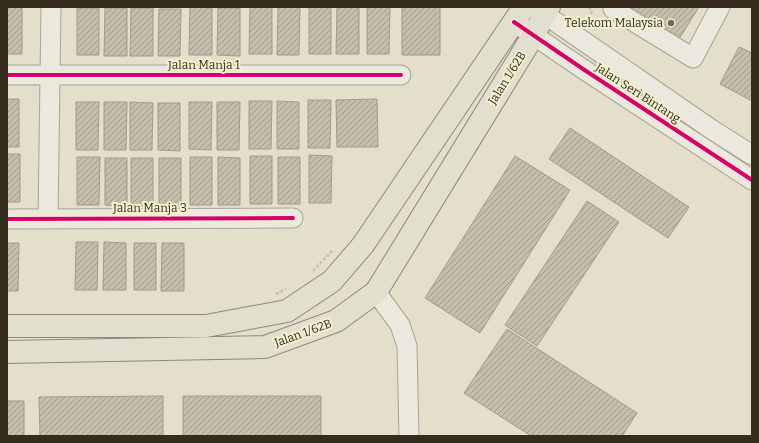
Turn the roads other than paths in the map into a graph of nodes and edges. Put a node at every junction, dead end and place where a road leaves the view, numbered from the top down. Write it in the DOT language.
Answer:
graph roads {
  1 [pos="51,7"];
  2 [pos="614,7"];
  3 [pos="720,7"];
  4 [pos="542,9"];
  5 [pos="519,15"];
  6 [pos="533,36"];
  7 [pos="7,75"];
  8 [pos="50,75"];
  9 [pos="401,75"];
  10 [pos="752,155"];
  11 [pos="752,180"];
  12 [pos="293,218"];
  13 [pos="7,219"];
  14 [pos="48,219"];
  15 [pos="376,292"];
  16 [pos="7,326"];
  17 [pos="7,352"];
  18 [pos="409,436"];
  1 -- 8 [label="street"];
  2 -- 3 [label="street"];
  4 -- 6 [label="main road, Jalan 1/62B"];
  4 -- 10 [label="street, Jalan Seri Bintang"];
  5 -- 6 [label="street, Jalan Seri Bintang"];
  5 -- 16 [label="main road, Jalan 1/62B"];
  6 -- 11 [label="street, Jalan Seri Bintang"];
  6 -- 15 [label="main road, Jalan 1/62B"];
  7 -- 8 [label="street, Jalan Manja 1"];
  8 -- 9 [label="street, Jalan Manja 1"];
  8 -- 14 [label="street"];
  12 -- 14 [label="street, Jalan Manja 3"];
  13 -- 14 [label="street, Jalan Manja 3"];
  15 -- 17 [label="main road, Jalan 1/62B"];
  15 -- 18 [label="street"];
}
